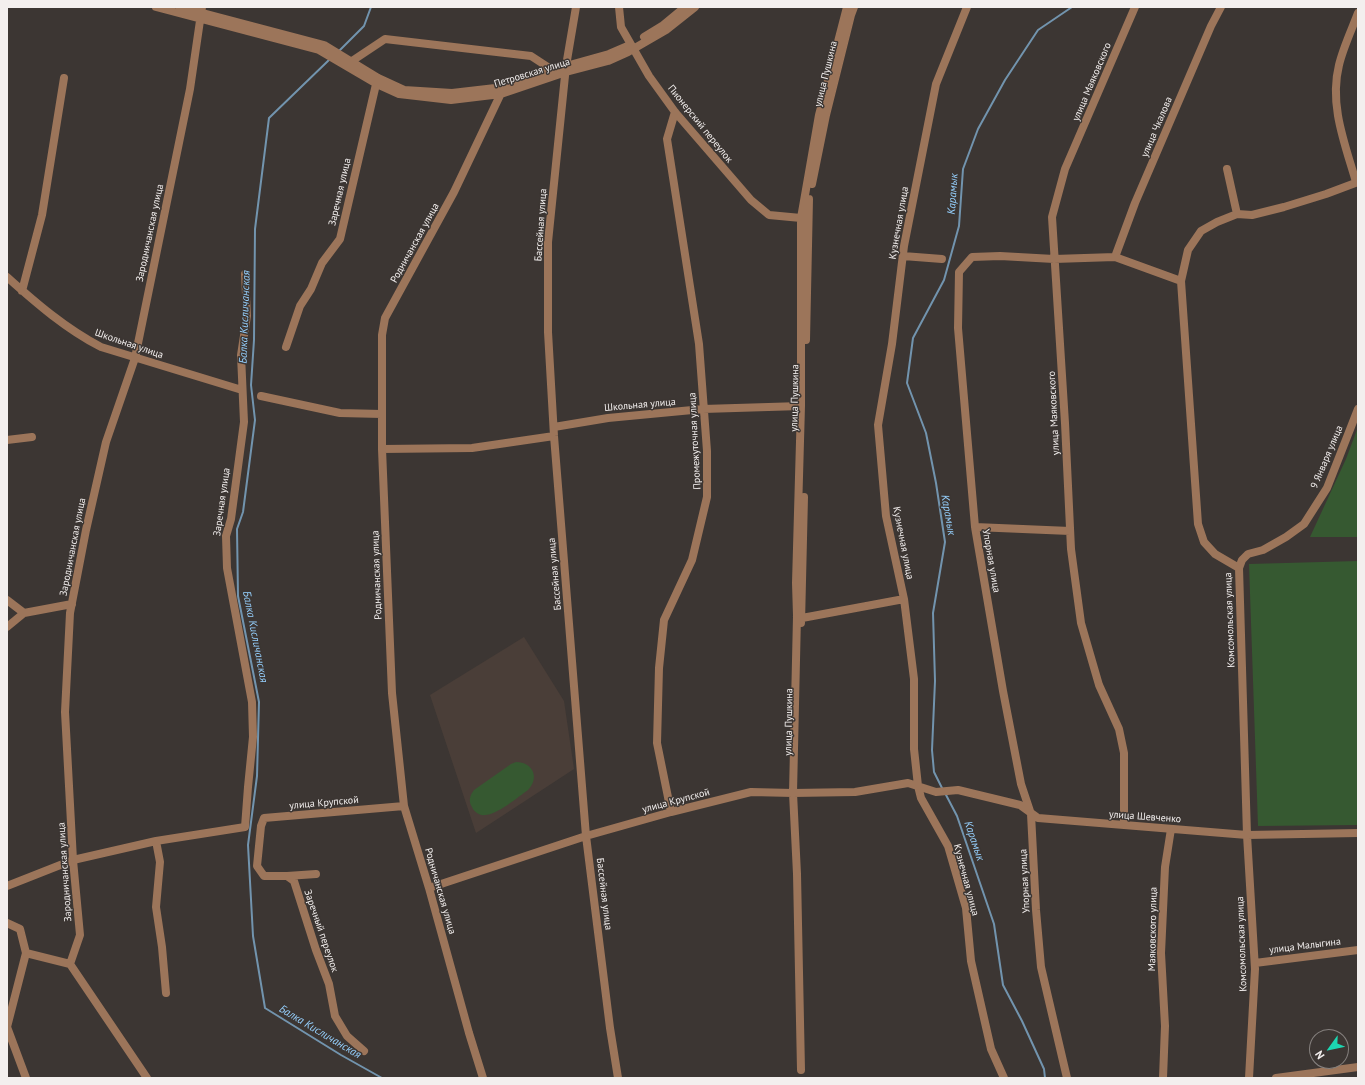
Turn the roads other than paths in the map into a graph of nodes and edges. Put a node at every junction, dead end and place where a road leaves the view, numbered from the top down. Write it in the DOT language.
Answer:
graph roads {
  1 [pos="156,7"];
  2 [pos="180,7"];
  3 [pos="576,7"];
  4 [pos="619,7"];
  5 [pos="685,7"];
  6 [pos="695,7"];
  7 [pos="847,7"];
  8 [pos="854,7"];
  9 [pos="967,7"];
  10 [pos="1135,7"];
  11 [pos="1221,7"];
  12 [pos="201,13"];
  13 [pos="1358,13"];
  14 [pos="322,47"];
  15 [pos="632,47"];
  16 [pos="352,61"];
  17 [pos="566,69"];
  18 [pos="554,70"];
  19 [pos="64,78"];
  20 [pos="377,81"];
  21 [pos="503,91"];
  22 [pos="675,112"];
  23 [pos="1227,169"];
  24 [pos="1357,182"];
  25 [pos="1237,214"];
  26 [pos="801,218"];
  27 [pos="903,256"];
  28 [pos="1115,257"];
  29 [pos="942,259"];
  30 [pos="1054,259"];
  31 [pos="245,274"];
  32 [pos="7,277"];
  33 [pos="1181,281"];
  34 [pos="22,291"];
  35 [pos="286,347"];
  36 [pos="135,358"];
  37 [pos="242,390"];
  38 [pos="261,396"];
  39 [pos="801,406"];
  40 [pos="704,409"];
  41 [pos="1358,409"];
  42 [pos="382,414"];
  43 [pos="554,427"];
  44 [pos="554,436"];
  45 [pos="32,437"];
  46 [pos="7,440"];
  47 [pos="382,449"];
  48 [pos="975,527"];
  49 [pos="1070,530"];
  50 [pos="1239,568"];
  51 [pos="904,599"];
  52 [pos="7,600"];
  53 [pos="72,604"];
  54 [pos="24,614"];
  55 [pos="799,617"];
  56 [pos="7,627"];
  57 [pos="918,786"];
  58 [pos="936,792"];
  59 [pos="793,793"];
  60 [pos="404,806"];
  61 [pos="670,812"];
  62 [pos="1031,814"];
  63 [pos="1124,825"];
  64 [pos="1171,829"];
  65 [pos="1358,833"];
  66 [pos="1247,835"];
  67 [pos="586,836"];
  68 [pos="156,841"];
  69 [pos="73,860"];
  70 [pos="316,874"];
  71 [pos="287,876"];
  72 [pos="7,886"];
  73 [pos="429,888"];
  74 [pos="7,923"];
  75 [pos="1358,950"];
  76 [pos="26,953"];
  77 [pos="1255,963"];
  78 [pos="70,964"];
  79 [pos="166,993"];
  80 [pos="364,1051"];
  81 [pos="1358,1067"];
  82 [pos="801,1070"];
  83 [pos="26,1078"];
  84 [pos="147,1078"];
  85 [pos="483,1078"];
  86 [pos="618,1078"];
  87 [pos="1004,1078"];
  88 [pos="1068,1078"];
  89 [pos="1163,1078"];
  90 [pos="1249,1078"];
  91 [pos="1276,1078"];
  1 -- 12 [label="street"];
  2 -- 12 [label="street"];
  3 -- 17 [label="street, Бассейная улица"];
  4 -- 15 [label="street, Пионерский переулок"];
  5 -- 15 [label="street"];
  6 -- 15 [label="street"];
  7 -- 26 [label="street, улица Пушкина"];
  8 -- 55 [label="street, улица Пушкина"];
  9 -- 27 [label="street, Кузнечная улица"];
  10 -- 30 [label="street, улица Маяковского"];
  11 -- 28 [label="street, улица Чкалова"];
  12 -- 14 [label="street"];
  12 -- 36 [label="street, Зародничанская улица"];
  13 -- 24 [label="street"];
  14 -- 16 [label="street"];
  14 -- 20 [label="street"];
  15 -- 17 [label="street"];
  15 -- 22 [label="street, Пионерский переулок"];
  16 -- 18 [label="street"];
  16 -- 20 [label="street"];
  17 -- 18 [label="street"];
  17 -- 21 [label="street, Петровская улица"];
  17 -- 43 [label="street, Бассейная улица"];
  18 -- 21 [label="street"];
  19 -- 34 [label="street"];
  20 -- 21 [label="street"];
  20 -- 35 [label="street, Заречная улица"];
  21 -- 42 [label="street, Родничанская улица"];
  22 -- 26 [label="street, Пионерский переулок"];
  22 -- 40 [label="street, Промежуточная улица"];
  23 -- 25 [label="street"];
  24 -- 25 [label="street, Комсомольская улица"];
  25 -- 33 [label="street, Комсомольская улица"];
  26 -- 39 [label="street, улица Пушкина"];
  27 -- 29 [label="street"];
  27 -- 51 [label="street, Кузнечная улица"];
  28 -- 30 [label="street, Упорная улица"];
  28 -- 33 [label="street, Упорная улица"];
  30 -- 48 [label="street, Упорная улица"];
  30 -- 49 [label="street, улица Маяковского"];
  31 -- 37 [label="street, Заречная улица"];
  32 -- 34 [label="street, Школьная улица"];
  33 -- 50 [label="street, Комсомольская улица"];
  34 -- 36 [label="street, Школьная улица"];
  36 -- 37 [label="street, Школьная улица"];
  36 -- 53 [label="street, Зародничанская улица"];
  37 -- 68 [label="street, Заречная улица"];
  38 -- 42 [label="street"];
  39 -- 40 [label="street, Школьная улица"];
  39 -- 55 [label="street, улица Пушкина"];
  40 -- 43 [label="street, Школьная улица"];
  40 -- 61 [label="street, Промежуточная улица"];
  41 -- 50 [label="street, 9 Января улица"];
  42 -- 47 [label="street, Родничанская улица"];
  43 -- 44 [label="street, Бассейная улица"];
  44 -- 47 [label="street"];
  44 -- 67 [label="street, Бассейная улица"];
  45 -- 46 [label="street"];
  47 -- 60 [label="street, Родничанская улица"];
  48 -- 49 [label="street"];
  48 -- 62 [label="street, Упорная улица"];
  49 -- 63 [label="street, улица Маяковского"];
  50 -- 66 [label="street, Комсомольская улица"];
  51 -- 55 [label="street"];
  51 -- 57 [label="street, Кузнечная улица"];
  52 -- 54 [label="street"];
  53 -- 54 [label="street"];
  53 -- 69 [label="street, Зародничанская улица"];
  54 -- 56 [label="street"];
  55 -- 59 [label="street, улица Пушкина"];
  57 -- 58 [label="street, улица Крупской"];
  57 -- 59 [label="street, улица Крупской"];
  57 -- 87 [label="street, Кузнечная улица"];
  58 -- 62 [label="street, улица Шевченко"];
  59 -- 61 [label="street, улица Крупской"];
  59 -- 82 [label="street, улица Пушкина"];
  60 -- 71 [label="street, улица Крупской"];
  60 -- 73 [label="street, Родничанская улица"];
  61 -- 67 [label="street, улица Крупской"];
  62 -- 63 [label="street, улица Шевченко"];
  62 -- 88 [label="street, Упорная улица"];
  63 -- 64 [label="street, улица Шевченко"];
  64 -- 66 [label="street, улица Шевченко"];
  64 -- 89 [label="street, Маяковского улица"];
  65 -- 66 [label="street, улица Шевченко"];
  66 -- 77 [label="street, Комсомольская улица"];
  67 -- 73 [label="street, улица Крупской"];
  67 -- 86 [label="street, Бассейная улица"];
  68 -- 69 [label="street"];
  68 -- 79 [label="street"];
  69 -- 72 [label="street"];
  69 -- 78 [label="street, Зародничанская улица"];
  70 -- 71 [label="street"];
  71 -- 80 [label="street, Заречный переулок"];
  73 -- 85 [label="street, Родничанская улица"];
  74 -- 76 [label="street"];
  75 -- 77 [label="street, улица Малыгина"];
  76 -- 78 [label="street"];
  76 -- 83 [label="street"];
  77 -- 90 [label="street, Комсомольская улица"];
  78 -- 84 [label="street"];
  81 -- 91 [label="street"];
}
